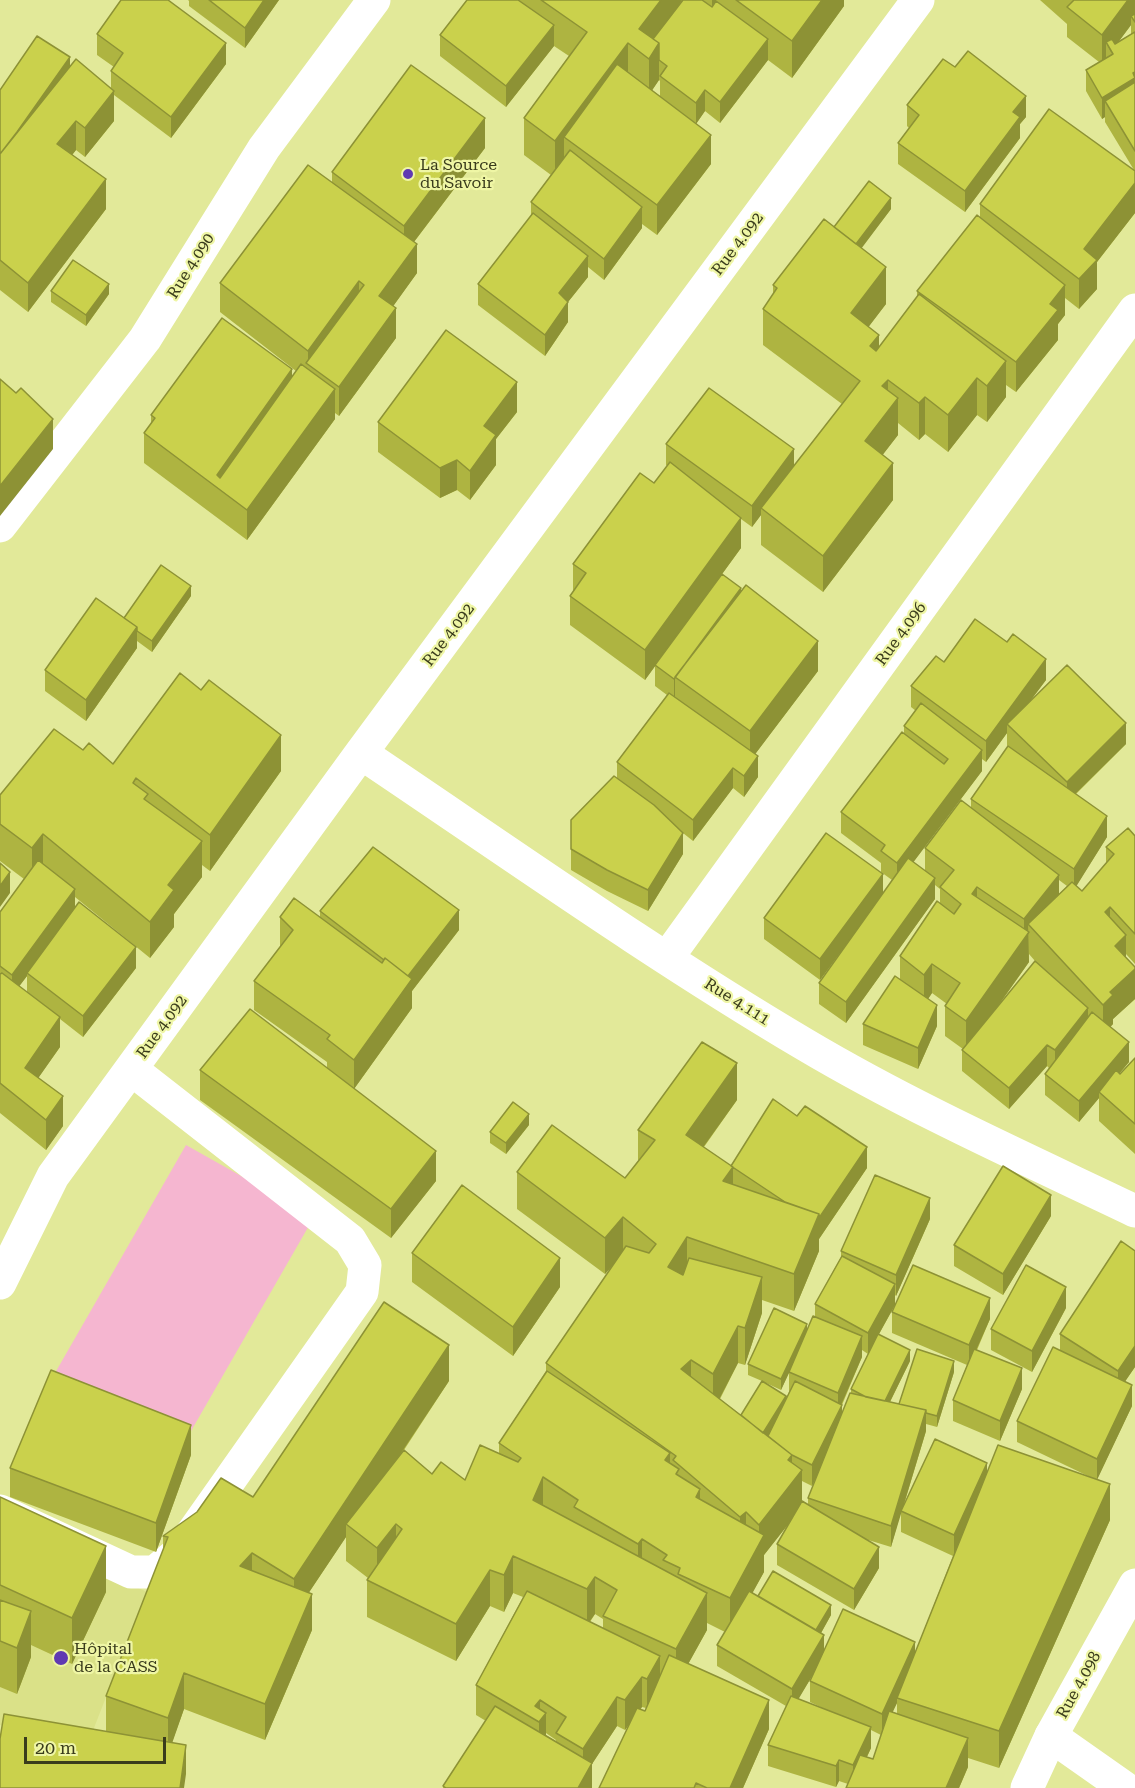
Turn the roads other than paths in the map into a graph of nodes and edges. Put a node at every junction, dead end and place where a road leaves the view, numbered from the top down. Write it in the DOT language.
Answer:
graph roads {
  1 [pos="374,0"];
  2 [pos="918,0"];
  3 [pos="1135,310"];
  4 [pos="0,526"];
  5 [pos="361,753"];
  6 [pos="667,958"];
  7 [pos="131,1069"];
  8 [pos="1135,1211"];
  9 [pos="0,1283"];
  10 [pos="0,1511"];
  11 [pos="1135,1585"];
  12 [pos="1051,1736"];
  13 [pos="1027,1788"];
  14 [pos="1125,1788"];
  1 -- 4 [label="street, Rue 4.090"];
  2 -- 5 [label="street, Rue 4.092"];
  3 -- 6 [label="street, Rue 4.096"];
  5 -- 6 [label="street, Rue 4.111"];
  5 -- 7 [label="street, Rue 4.092"];
  6 -- 8 [label="street, Rue 4.111"];
  7 -- 9 [label="street, Rue 4.092"];
  7 -- 10 [label="street"];
  11 -- 12 [label="street, Rue 4.098"];
  12 -- 13 [label="street, Rue 4.098"];
  12 -- 14 [label="street"];
}
